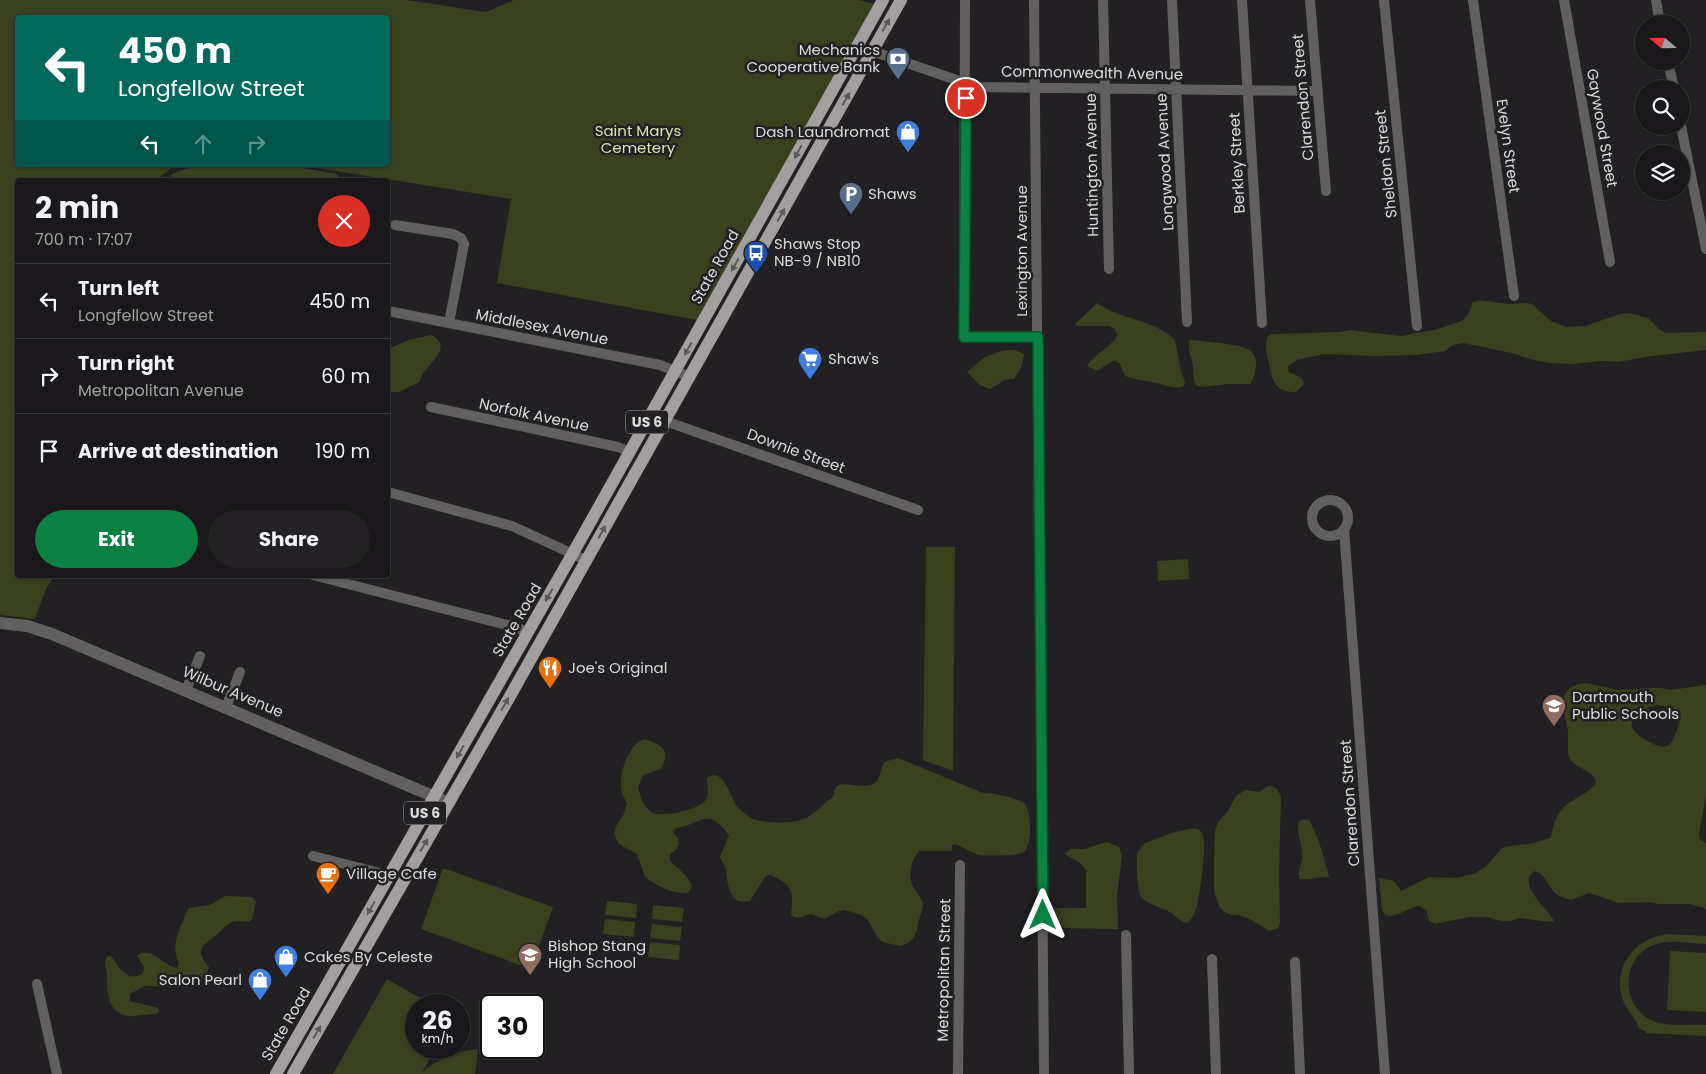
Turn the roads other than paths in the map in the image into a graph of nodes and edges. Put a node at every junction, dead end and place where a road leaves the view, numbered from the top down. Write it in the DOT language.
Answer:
graph roads {
  1 [pos="883,0"];
  2 [pos="901,0"];
  3 [pos="966,0"];
  4 [pos="1034,0"];
  5 [pos="1104,0"];
  6 [pos="1172,0"];
  7 [pos="1242,0"];
  8 [pos="1310,0"];
  9 [pos="1384,0"];
  10 [pos="1473,0"];
  11 [pos="1564,0"];
  12 [pos="1656,0"];
  13 [pos="1658,15"];
  14 [pos="872,51"];
  15 [pos="966,83"];
  16 [pos="1035,87"];
  17 [pos="1105,88"];
  18 [pos="1176,89"];
  19 [pos="1247,90"];
  20 [pos="1318,91"];
  21 [pos="1683,135"];
  22 [pos="783,180"];
  23 [pos="796,187"];
  24 [pos="1326,191"];
  25 [pos="395,225"];
  26 [pos="1706,249"];
  27 [pos="1610,262"];
  28 [pos="1109,269"];
  29 [pos="1514,296"];
  30 [pos="390,311"];
  31 [pos="1187,322"];
  32 [pos="449,323"];
  33 [pos="1262,324"];
  34 [pos="1417,326"];
  35 [pos="1038,337"];
  36 [pos="676,371"];
  37 [pos="690,377"];
  38 [pos="431,407"];
  39 [pos="665,420"];
  40 [pos="630,452"];
  41 [pos="390,493"];
  42 [pos="918,510"];
  43 [pos="1344,529"];
  44 [pos="573,553"];
  45 [pos="586,560"];
  46 [pos="325,578"];
  47 [pos="0,623"];
  48 [pos="528,632"];
  49 [pos="200,656"];
  50 [pos="240,672"];
  51 [pos="186,690"];
  52 [pos="226,707"];
  53 [pos="435,796"];
  54 [pos="449,802"];
  55 [pos="313,856"];
  56 [pos="960,866"];
  57 [pos="388,878"];
  58 [pos="1126,934"];
  59 [pos="1212,959"];
  60 [pos="1295,962"];
  61 [pos="37,984"];
  62 [pos="57,1074"];
  63 [pos="276,1074"];
  64 [pos="293,1074"];
  65 [pos="958,1074"];
  66 [pos="1044,1074"];
  67 [pos="1129,1074"];
  68 [pos="1216,1074"];
  69 [pos="1300,1074"];
  70 [pos="1385,1074"];
  1 -- 22 [label="main road, US 6, one-way"];
  14 -- 2 [label="main road, US 6, one-way"];
  3 -- 15 [label="street"];
  4 -- 16 [label="street, Lexington Avenue"];
  5 -- 17 [label="street, Huntington Avenue"];
  6 -- 18 [label="street, Longwood Avenue"];
  7 -- 19 [label="street, Berkley Street"];
  8 -- 20 [label="street, Clarendon Street"];
  9 -- 34 [label="street, Sheldon Street"];
  10 -- 29 [label="street, Evelyn Street"];
  11 -- 27 [label="street, Gaywood Street"];
  12 -- 13 [label="street"];
  14 -- 15 [label="street, Commonwealth Avenue"];
  23 -- 14 [label="main road, US 6, one-way"];
  15 -- 16 [label="street, Commonwealth Avenue"];
  15 -- 35 [label="street"];
  16 -- 17 [label="street, Commonwealth Avenue"];
  16 -- 35 [label="street, Lexington Avenue"];
  17 -- 18 [label="street, Commonwealth Avenue"];
  17 -- 28 [label="street, Huntington Avenue"];
  18 -- 19 [label="street, Commonwealth Avenue"];
  18 -- 31 [label="street, Longwood Avenue"];
  19 -- 20 [label="street, Commonwealth Avenue"];
  19 -- 33 [label="street, Berkley Street"];
  20 -- 24 [label="street, Clarendon Street"];
  21 -- 26 [label="street"];
  22 -- 23 [label="main road"];
  22 -- 36 [label="main road, State Road / US 6, one-way"];
  37 -- 23 [label="main road, State Road / US 6, one-way"];
  25 -- 32 [label="street"];
  30 -- 32 [label="street, Middlesex Avenue"];
  32 -- 36 [label="street, Middlesex Avenue"];
  35 -- 66 [label="street, Lexington Avenue"];
  36 -- 37 [label="street, Middlesex Avenue"];
  36 -- 40 [label="main road, State Road / US 6"];
  37 -- 39 [label="main road, State Road / US 6"];
  38 -- 40 [label="street, Norfolk Avenue"];
  39 -- 42 [label="street, Downie Street"];
  45 -- 39 [label="main road, State Road / US 6, one-way"];
  40 -- 44 [label="main road, State Road / US 6"];
  41 -- 44 [label="street"];
  43 -- 70 [label="street, Clarendon Street"];
  44 -- 45 [label="street"];
  44 -- 48 [label="main road, State Road / US 6, one-way"];
  54 -- 45 [label="main road, State Road / US 6, one-way"];
  46 -- 48 [label="street"];
  47 -- 51 [label="street, Wilbur Avenue"];
  48 -- 53 [label="main road, State Road / US 6, one-way"];
  49 -- 51 [label="street"];
  50 -- 52 [label="street"];
  51 -- 52 [label="street, Wilbur Avenue"];
  52 -- 53 [label="street, Wilbur Avenue"];
  53 -- 54 [label="street, Wilbur Avenue"];
  53 -- 57 [label="main road, State Road / US 6"];
  64 -- 54 [label="main road, State Road / US 6, one-way"];
  55 -- 57 [label="street"];
  56 -- 65 [label="street, Metropolitan Street"];
  57 -- 63 [label="main road, State Road / US 6, one-way"];
  58 -- 67 [label="street"];
  59 -- 68 [label="street"];
  60 -- 69 [label="street"];
  61 -- 62 [label="street"];
}
